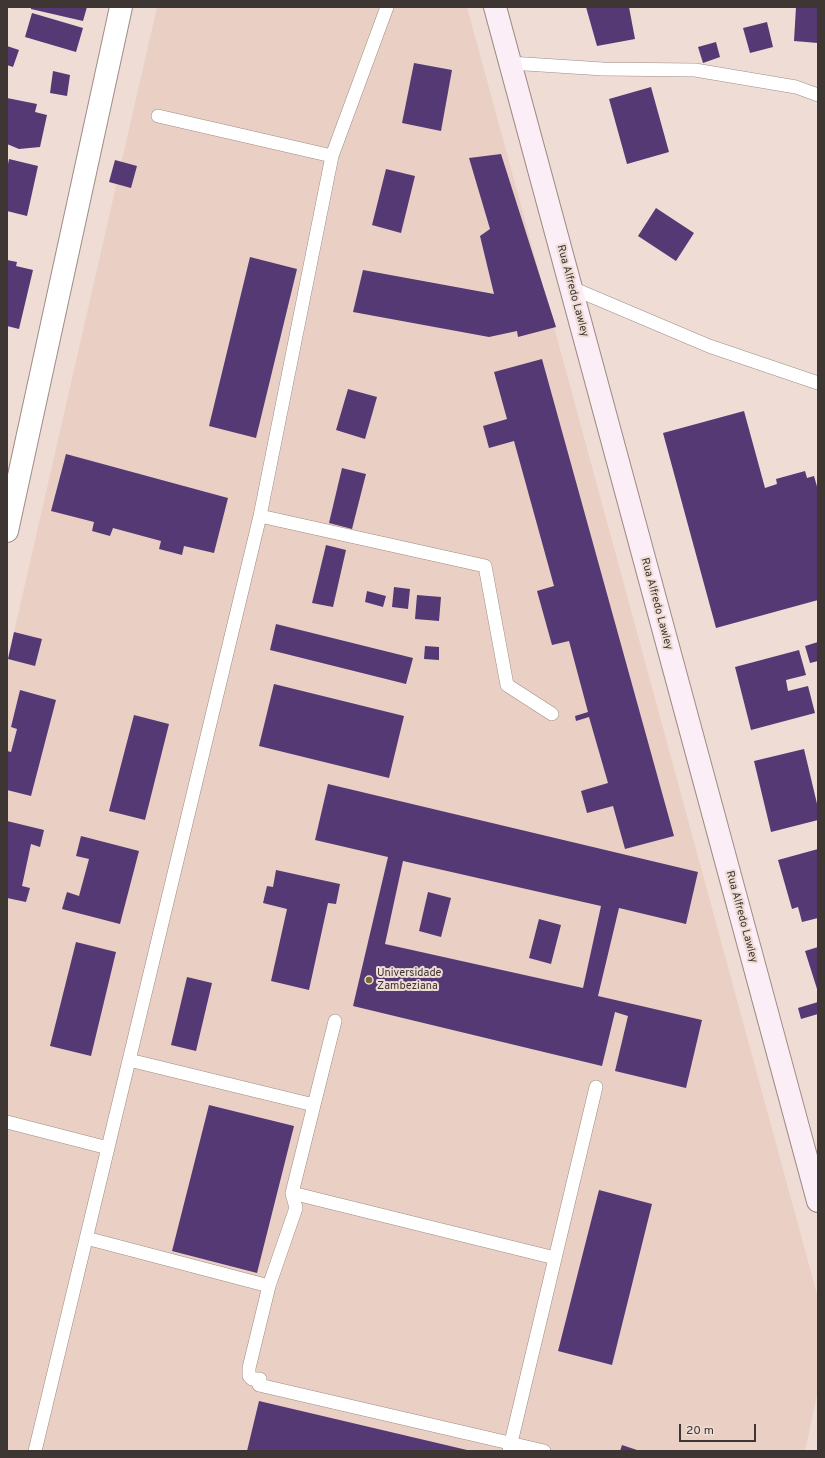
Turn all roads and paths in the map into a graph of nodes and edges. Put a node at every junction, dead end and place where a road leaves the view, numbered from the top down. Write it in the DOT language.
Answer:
graph roads {
  1 [pos="121,7"];
  2 [pos="387,7"];
  3 [pos="495,7"];
  4 [pos="510,63"];
  5 [pos="818,95"];
  6 [pos="158,116"];
  7 [pos="332,156"];
  8 [pos="572,288"];
  9 [pos="818,383"];
  10 [pos="260,516"];
  11 [pos="7,531"];
  12 [pos="552,714"];
  13 [pos="335,1021"];
  14 [pos="129,1060"];
  15 [pos="596,1087"];
  16 [pos="314,1105"];
  17 [pos="7,1122"];
  18 [pos="108,1148"];
  19 [pos="292,1193"];
  20 [pos="818,1202"];
  21 [pos="86,1238"];
  22 [pos="555,1258"];
  23 [pos="269,1286"];
  24 [pos="510,1447"];
  25 [pos="35,1451"];
  26 [pos="544,1451"];
  1 -- 11 [label="street"];
  2 -- 7 [label="lane"];
  3 -- 4 [label="main road, Rua Alfredo Lawley"];
  4 -- 5 [label="lane"];
  4 -- 8 [label="main road, Rua Alfredo Lawley"];
  6 -- 7 [label="lane"];
  7 -- 10 [label="lane"];
  8 -- 9 [label="lane"];
  8 -- 20 [label="main road, Rua Alfredo Lawley"];
  10 -- 12 [label="lane"];
  10 -- 14 [label="lane"];
  13 -- 16 [label="lane"];
  14 -- 16 [label="lane"];
  14 -- 18 [label="lane"];
  15 -- 22 [label="lane"];
  16 -- 19 [label="lane"];
  17 -- 18 [label="lane"];
  18 -- 21 [label="lane"];
  19 -- 22 [label="lane"];
  19 -- 23 [label="lane"];
  21 -- 23 [label="lane"];
  21 -- 25 [label="lane"];
  22 -- 24 [label="lane"];
  23 -- 24 [label="lane"];
  24 -- 26 [label="lane"];
}
